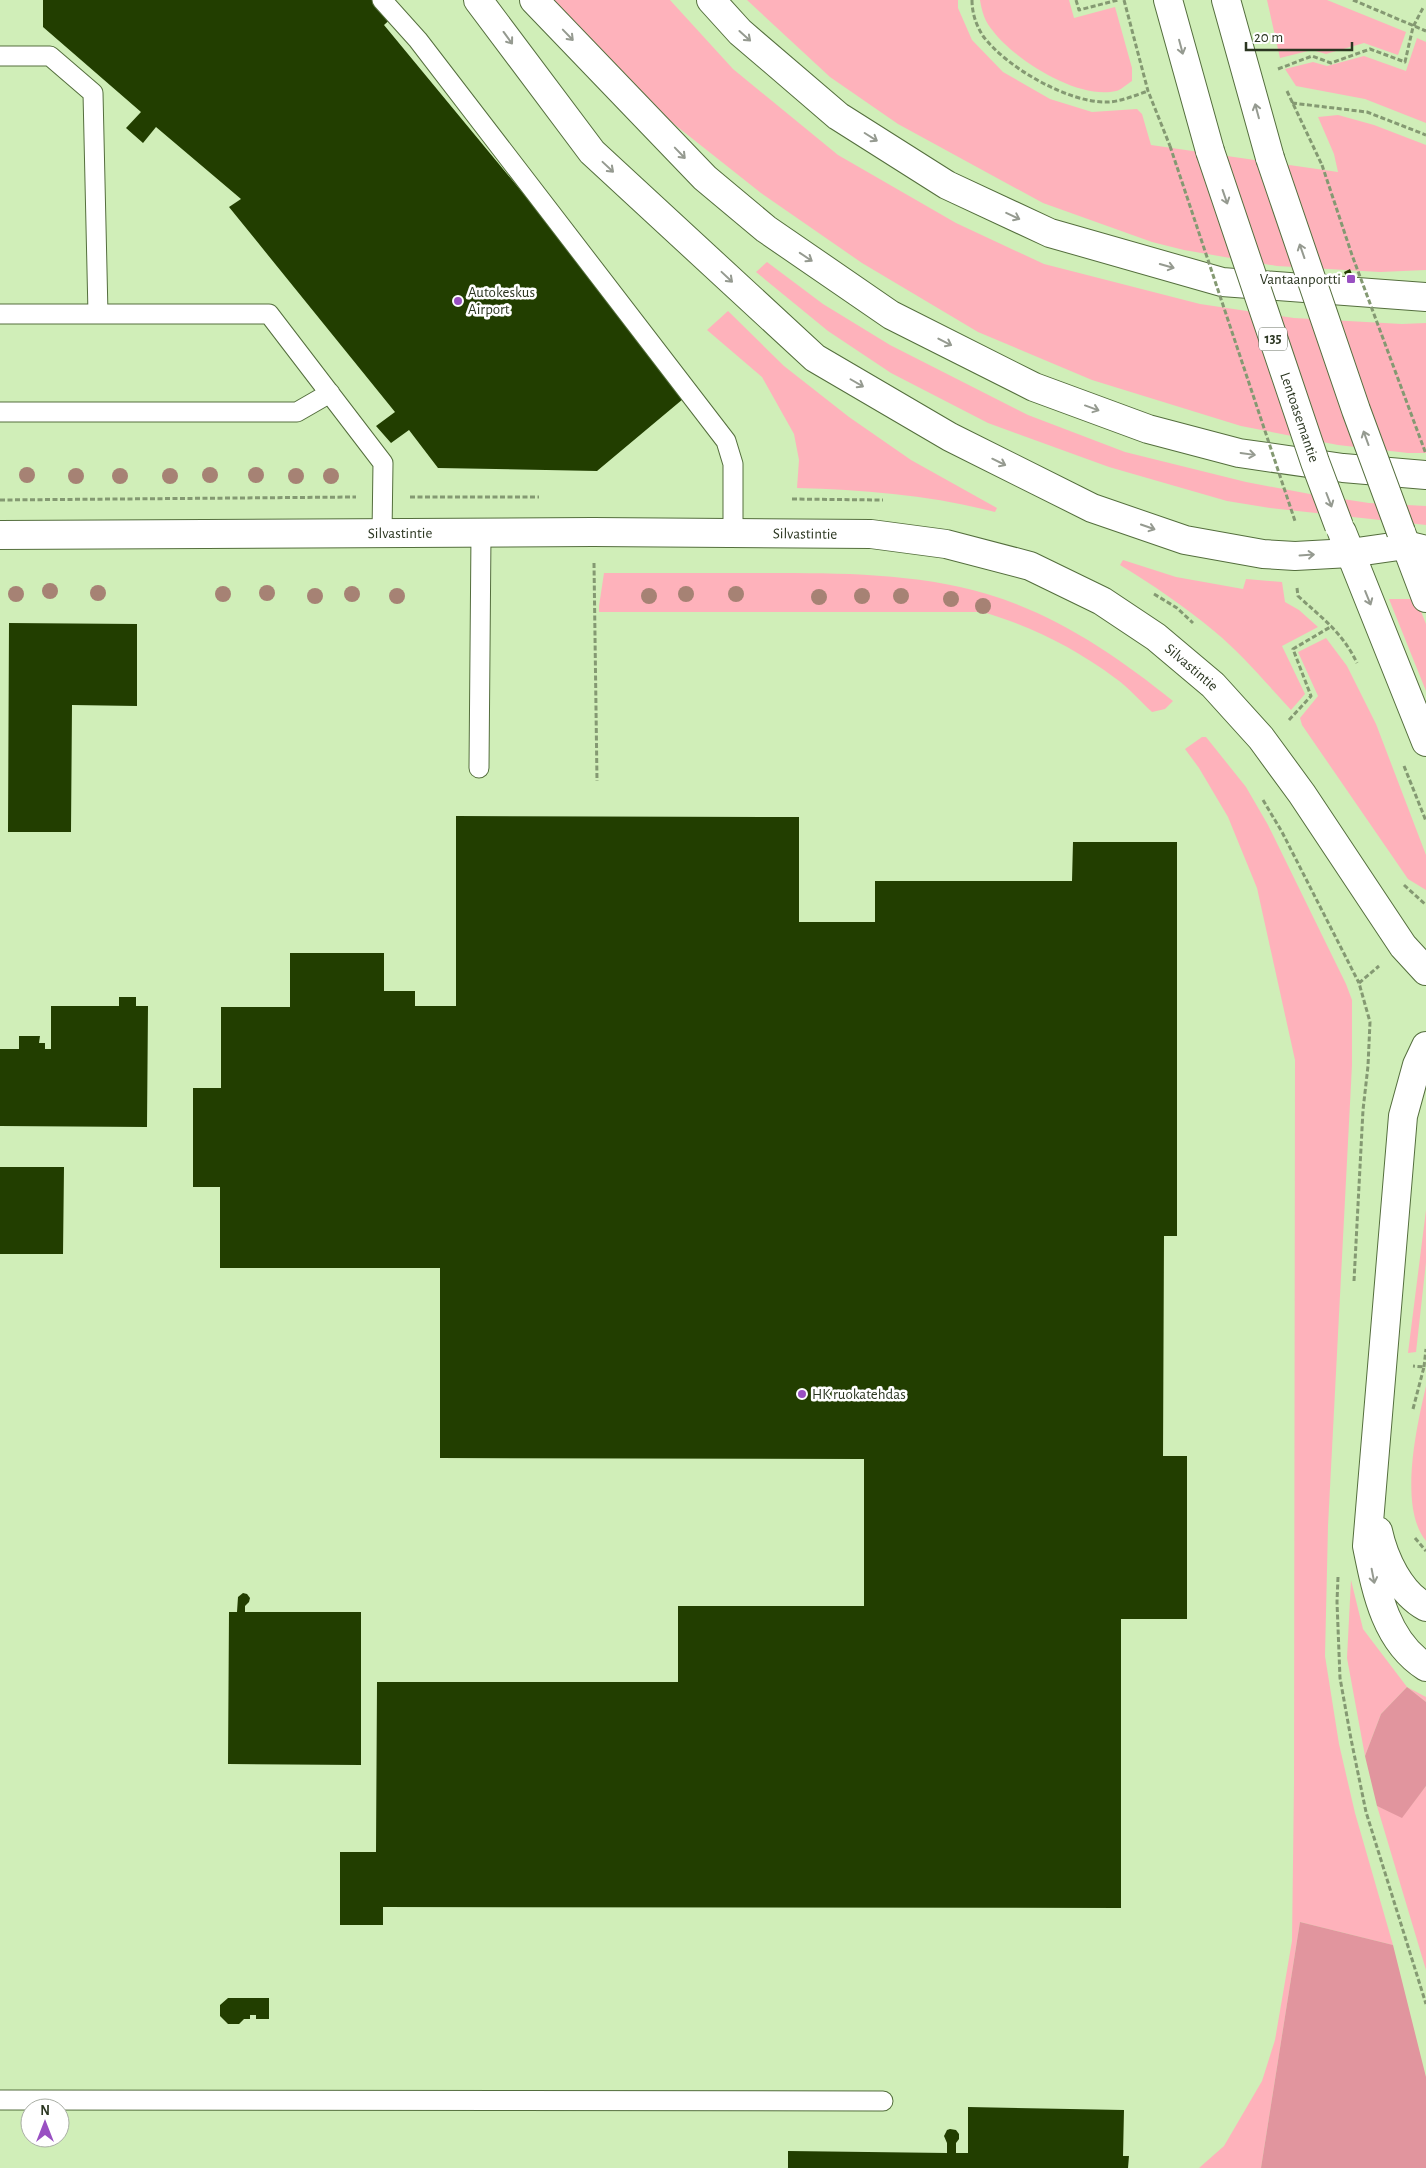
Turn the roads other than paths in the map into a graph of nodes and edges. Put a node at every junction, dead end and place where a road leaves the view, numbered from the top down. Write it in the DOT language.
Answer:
graph roads {
  1 [pos="382,0"];
  2 [pos="478,0"];
  3 [pos="534,0"];
  4 [pos="712,0"];
  5 [pos="1168,0"];
  6 [pos="1226,2"];
  7 [pos="0,56"];
  8 [pos="1426,297"];
  9 [pos="0,314"];
  10 [pos="98,314"];
  11 [pos="330,393"];
  12 [pos="0,412"];
  13 [pos="1426,475"];
  14 [pos="733,533"];
  15 [pos="382,534"];
  16 [pos="481,534"];
  17 [pos="0,535"];
  18 [pos="1411,542"];
  19 [pos="1350,552"];
  20 [pos="1426,598"];
  21 [pos="1426,742"];
  22 [pos="479,768"];
  23 [pos="1426,971"];
  24 [pos="1426,1046"];
  25 [pos="1371,1492"];
  26 [pos="1426,1607"];
  27 [pos="1426,1667"];
  28 [pos="0,2100"];
  29 [pos="883,2101"];
  1 -- 14 [label="lane"];
  2 -- 19 [label="main road, one-way"];
  3 -- 13 [label="main road, one-way"];
  4 -- 8 [label="main road, one-way"];
  5 -- 19 [label="main road, Lentoasemantie / 135, one-way, bridge"];
  18 -- 6 [label="main road, one-way, bridge"];
  7 -- 10 [label="lane"];
  9 -- 10 [label="lane"];
  10 -- 11 [label="lane"];
  11 -- 12 [label="lane"];
  11 -- 15 [label="lane"];
  14 -- 16 [label="main road, Silvastintie"];
  14 -- 23 [label="main road, Silvastintie"];
  15 -- 16 [label="main road, Silvastintie"];
  15 -- 17 [label="main road, Silvastintie"];
  16 -- 22 [label="lane"];
  18 -- 19 [label="main road"];
  18 -- 20 [label="main road"];
  19 -- 21 [label="main road, Lentoasemantie / 135, one-way"];
  24 -- 25 [label="main road"];
  25 -- 26 [label="main road"];
  25 -- 27 [label="main road, one-way"];
  28 -- 29 [label="lane"];
}
